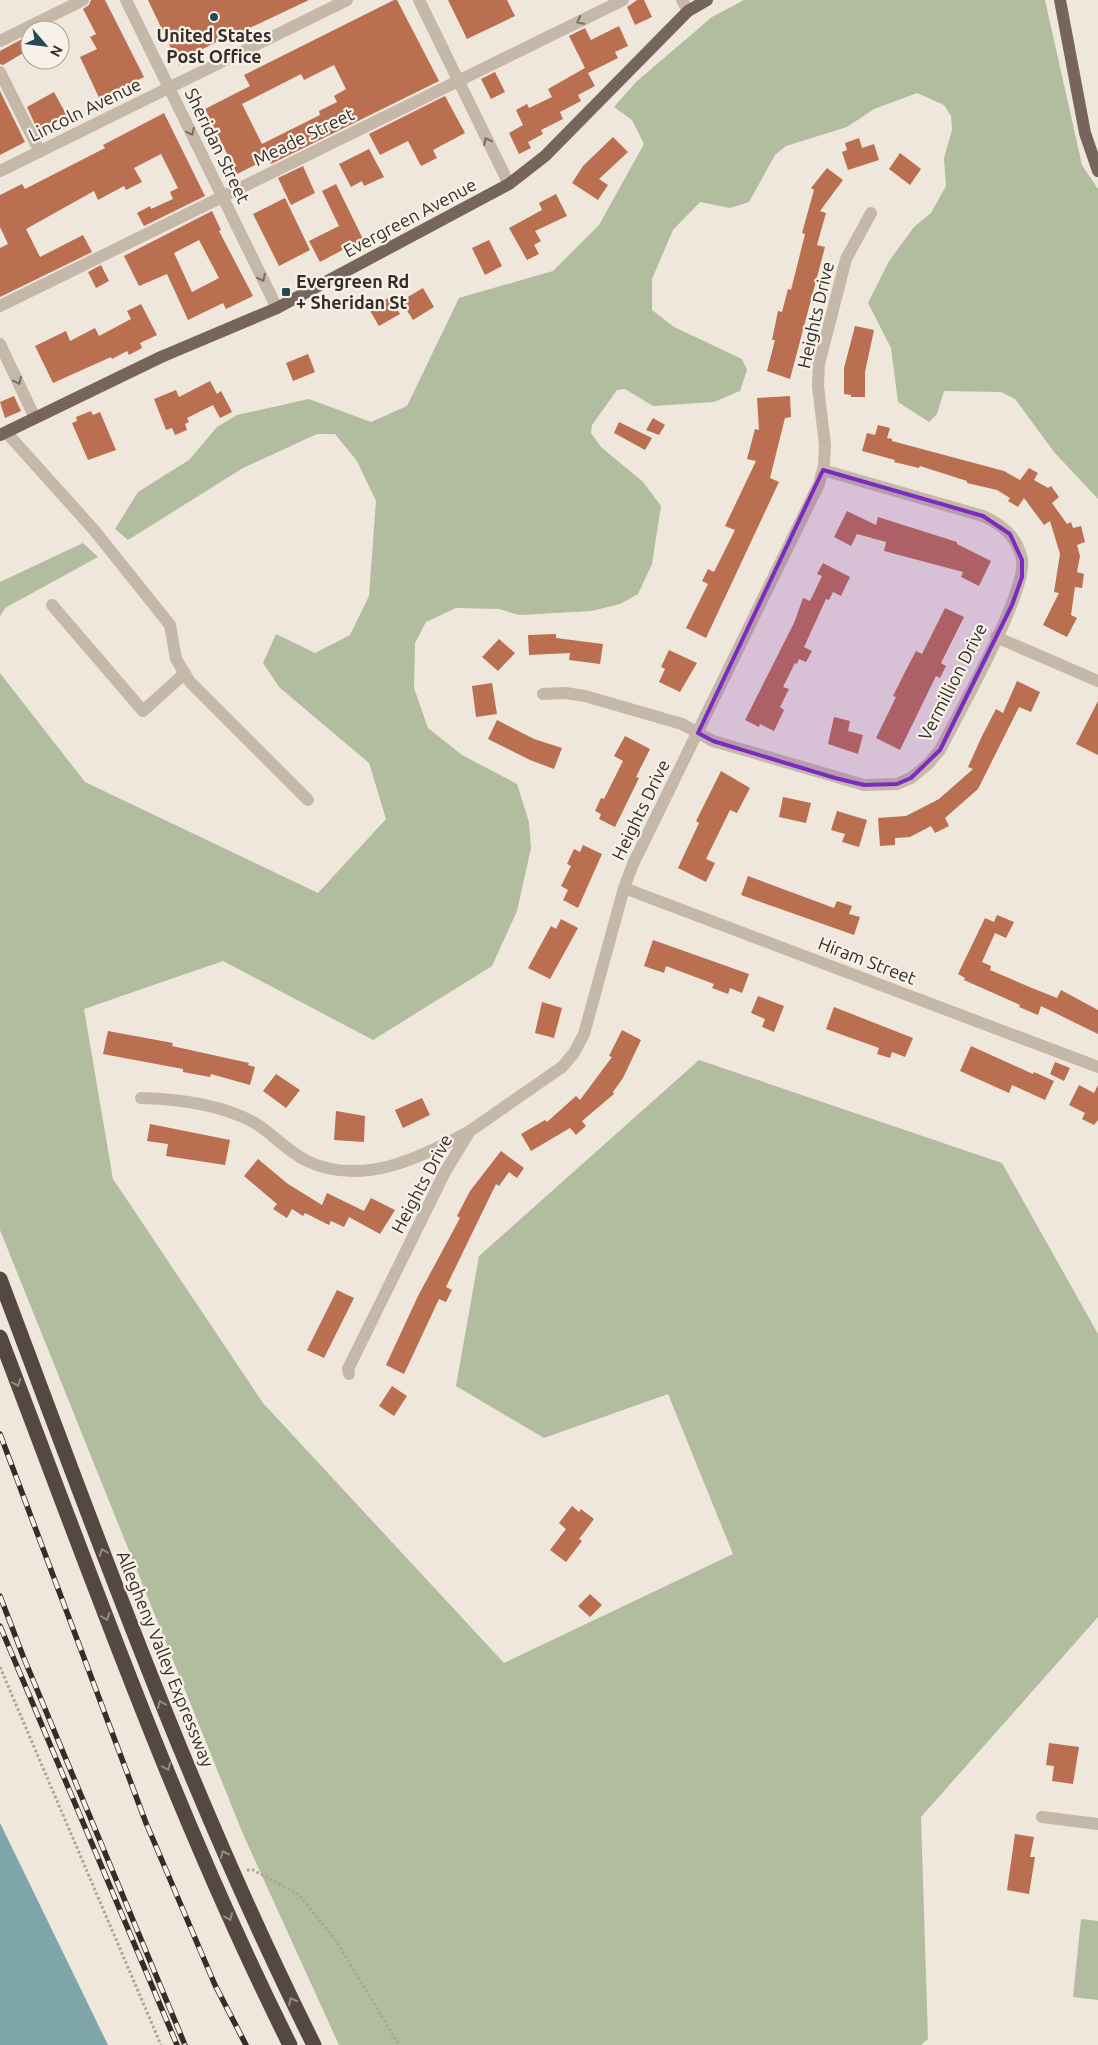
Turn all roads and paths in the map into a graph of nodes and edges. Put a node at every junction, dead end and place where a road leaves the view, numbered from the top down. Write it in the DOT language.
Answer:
graph roads {
  1 [pos="84,0"];
  2 [pos="126,0"];
  3 [pos="347,0"];
  4 [pos="419,0"];
  5 [pos="623,0"];
  6 [pos="707,0"];
  7 [pos="1060,0"];
  8 [pos="685,6"];
  9 [pos="0,41"];
  10 [pos="0,72"];
  11 [pos="458,80"];
  12 [pos="169,88"];
  13 [pos="40,152"];
  14 [pos="0,171"];
  15 [pos="1098,171"];
  16 [pos="509,184"];
  17 [pos="222,197"];
  18 [pos="871,213"];
  19 [pos="0,306"];
  20 [pos="277,308"];
  21 [pos="0,344"];
  22 [pos="35,418"];
  23 [pos="3,434"];
  24 [pos="823,470"];
  25 [pos="52,605"];
  26 [pos="996,636"];
  27 [pos="185,673"];
  28 [pos="1097,679"];
  29 [pos="543,694"];
  30 [pos="698,733"];
  31 [pos="308,800"];
  32 [pos="624,888"];
  33 [pos="1098,1067"];
  34 [pos="141,1098"];
  35 [pos="470,1131"];
  36 [pos="0,1278"];
  37 [pos="0,1337"];
  38 [pos="349,1374"];
  39 [pos="0,1667"];
  40 [pos="1042,1817"];
  41 [pos="1098,1824"];
  42 [pos="230,1868"];
  43 [pos="160,2045"];
  44 [pos="290,2045"];
  45 [pos="314,2045"];
  46 [pos="399,2045"];
  1 -- 9 [label="street"];
  2 -- 12 [label="street, Sheridan Street"];
  3 -- 12 [label="street, Lincoln Avenue"];
  4 -- 11 [label="street"];
  5 -- 11 [label="street, Meade Street, one-way"];
  6 -- 8 [label="main road, Evergreen Avenue"];
  7 -- 15 [label="main road"];
  8 -- 16 [label="main road, Evergreen Avenue"];
  10 -- 13 [label="street"];
  16 -- 11 [label="street, one-way"];
  11 -- 17 [label="street, Meade Street"];
  12 -- 13 [label="street, Lincoln Avenue"];
  12 -- 17 [label="street, Sheridan Street, one-way"];
  13 -- 14 [label="street, Lincoln Avenue"];
  16 -- 20 [label="main road, Evergreen Avenue"];
  17 -- 19 [label="street, Meade Street"];
  17 -- 20 [label="street, Sheridan Street, one-way"];
  18 -- 24 [label="street, Heights Drive"];
  20 -- 22 [label="main road, Evergreen Avenue"];
  21 -- 22 [label="street, one-way"];
  22 -- 23 [label="main road, Evergreen Avenue"];
  23 -- 27 [label="street"];
  24 -- 26 [label="street, Vermillion Drive"];
  24 -- 30 [label="street, Heights Drive"];
  25 -- 27 [label="street"];
  26 -- 28 [label="street"];
  26 -- 30 [label="street, Vermillion Drive"];
  27 -- 31 [label="street"];
  29 -- 30 [label="street, Vermillion Drive"];
  30 -- 32 [label="street, Heights Drive"];
  32 -- 33 [label="street, Hiram Street"];
  32 -- 35 [label="street, Heights Drive"];
  34 -- 35 [label="street"];
  35 -- 38 [label="street, Heights Drive"];
  42 -- 36 [label="highway, Allegheny Valley Expressway, one-way"];
  37 -- 44 [label="highway, one-way"];
  39 -- 43 [label="path"];
  40 -- 41 [label="street"];
  45 -- 42 [label="highway, Allegheny Valley Expressway, one-way"];
  42 -- 46 [label="path"];
}
